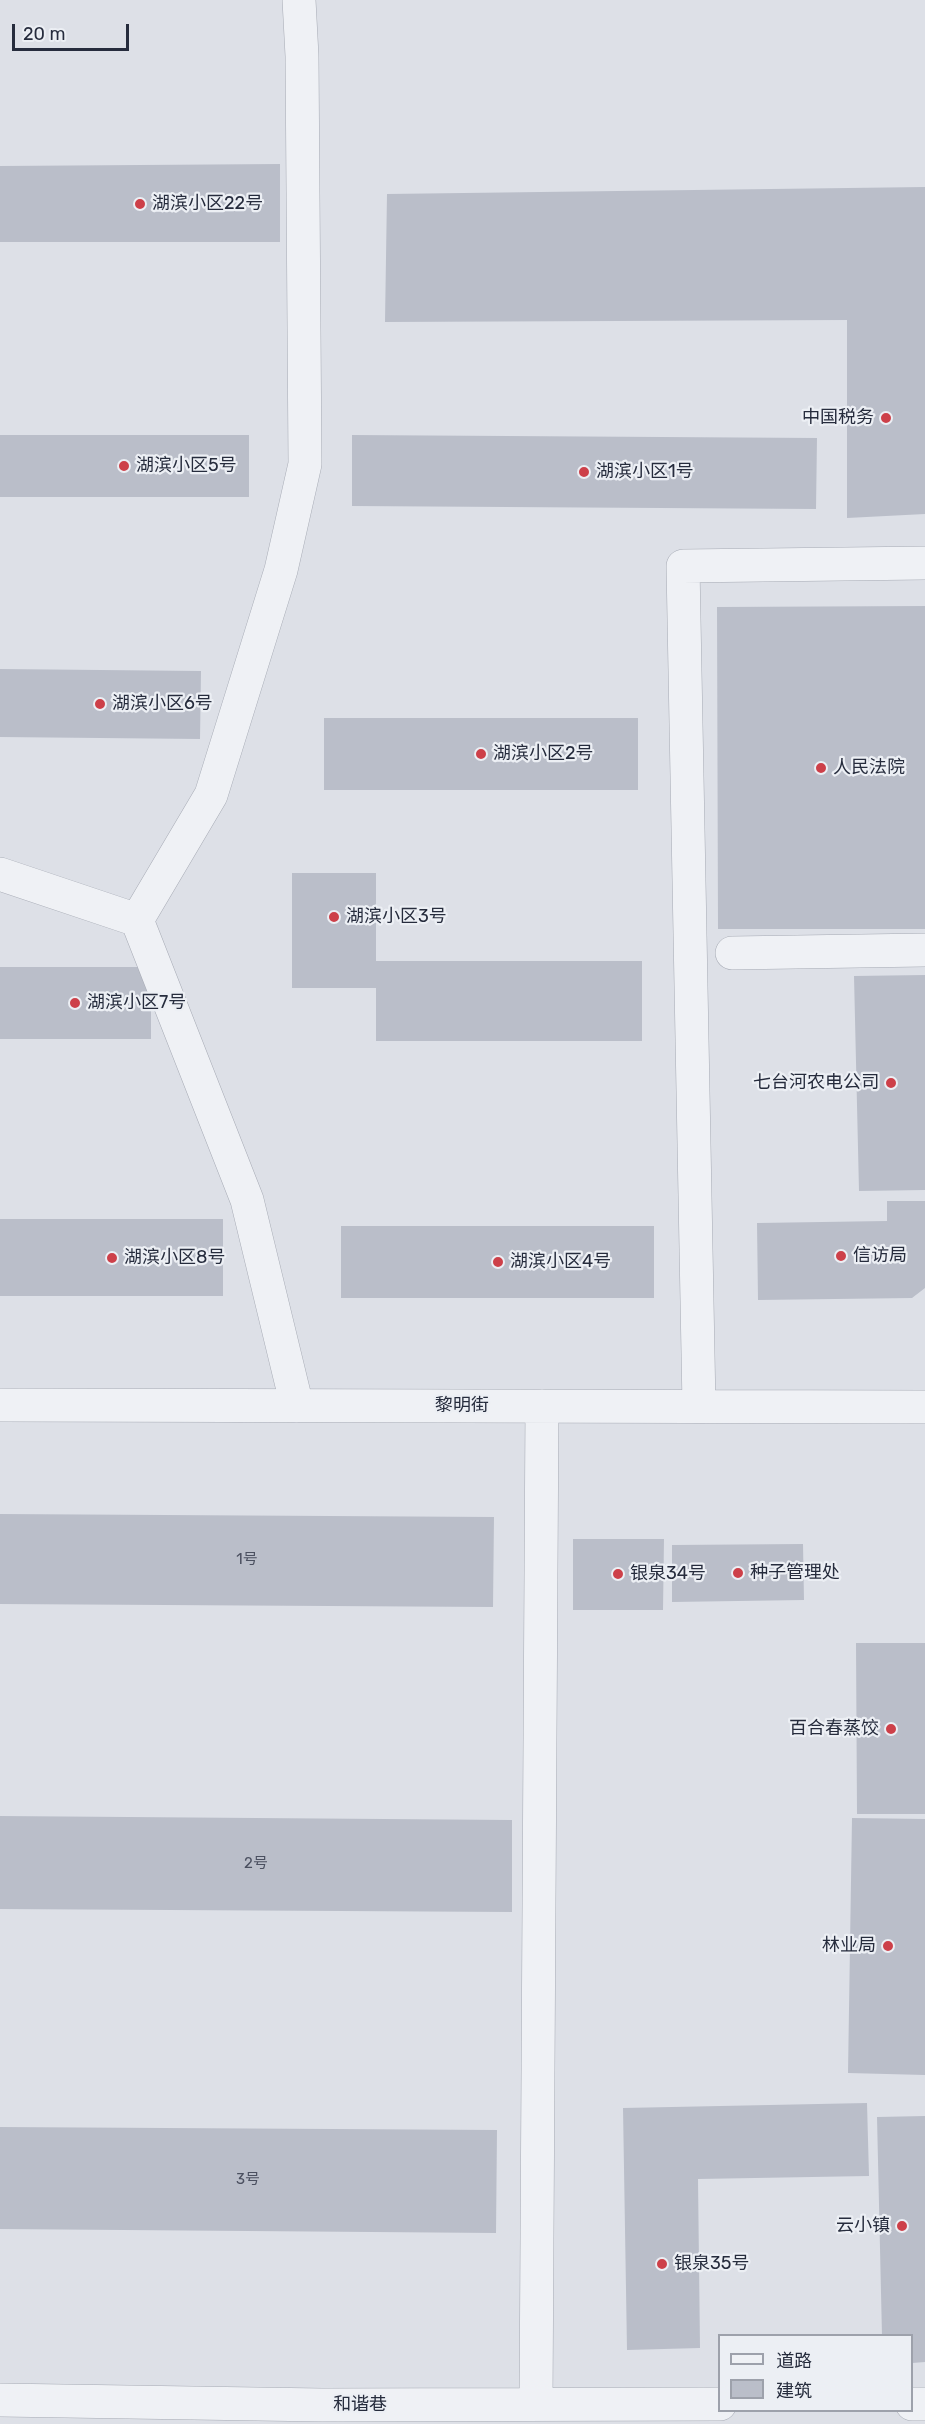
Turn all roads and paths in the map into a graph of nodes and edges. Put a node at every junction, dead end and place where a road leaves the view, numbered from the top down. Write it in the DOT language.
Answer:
graph roads {
  1 [pos="299,0"];
  2 [pos="925,563"];
  3 [pos="0,874"];
  4 [pos="137,920"];
  5 [pos="925,950"];
  6 [pos="732,953"];
  7 [pos="0,1405"];
  8 [pos="297,1406"];
  9 [pos="542,1406"];
  10 [pos="699,1406"];
  11 [pos="925,1407"];
  12 [pos="0,2400"];
  13 [pos="536,2404"];
  14 [pos="718,2404"];
  15 [pos="378,2414"];
  1 -- 4 [label="street"];
  2 -- 10 [label="street"];
  3 -- 4 [label="street"];
  4 -- 8 [label="street"];
  5 -- 6 [label="street"];
  7 -- 8 [label="street, 黎明街"];
  8 -- 9 [label="street, 黎明街"];
  9 -- 10 [label="street, 黎明街"];
  9 -- 13 [label="street"];
  10 -- 11 [label="street, 黎明街"];
  12 -- 15 [label="street, 和谐巷"];
  13 -- 14 [label="street, 和谐巷"];
  13 -- 15 [label="street, 和谐巷"];
}
